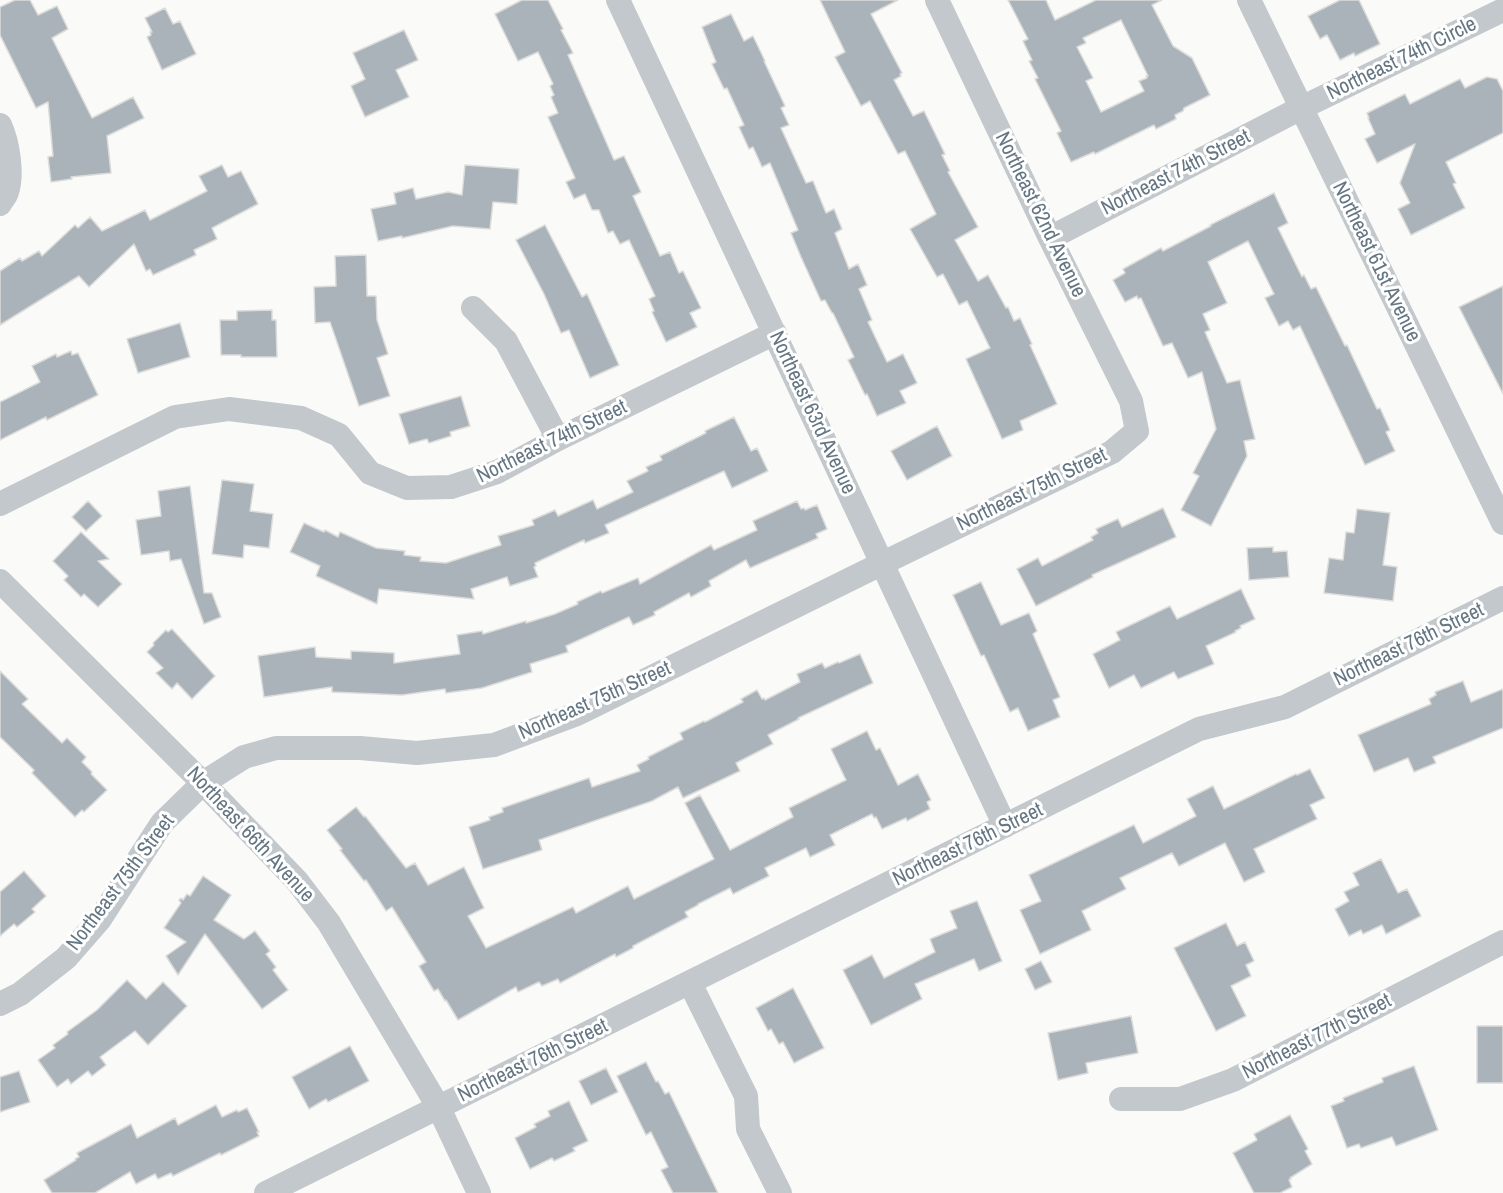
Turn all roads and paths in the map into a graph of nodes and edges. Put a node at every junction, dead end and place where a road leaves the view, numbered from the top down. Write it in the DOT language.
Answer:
graph roads {
  1 [pos="618,0"];
  2 [pos="936,0"];
  3 [pos="1249,0"];
  4 [pos="1503,10"];
  5 [pos="1301,108"];
  6 [pos="0,125"];
  7 [pos="4,198"];
  8 [pos="1050,238"];
  9 [pos="473,308"];
  10 [pos="775,333"];
  11 [pos="1137,431"];
  12 [pos="558,439"];
  13 [pos="0,504"];
  14 [pos="1503,523"];
  15 [pos="881,564"];
  16 [pos="0,581"];
  17 [pos="1503,598"];
  18 [pos="203,783"];
  19 [pos="1005,826"];
  20 [pos="1503,942"];
  21 [pos="690,983"];
  22 [pos="0,1004"];
  23 [pos="1121,1099"];
  24 [pos="439,1108"];
  25 [pos="266,1193"];
  26 [pos="479,1193"];
  27 [pos="780,1193"];
  1 -- 10 [label="street, Northeast 63rd Avenue"];
  2 -- 8 [label="street, Northeast 62nd Avenue"];
  3 -- 5 [label="street, Northeast 61st Avenue"];
  4 -- 5 [label="street, Northeast 74th Circle"];
  5 -- 8 [label="street, Northeast 74th Street"];
  5 -- 14 [label="street, Northeast 61st Avenue"];
  6 -- 7 [label="street"];
  8 -- 11 [label="street, Northeast 62nd Avenue"];
  9 -- 12 [label="street"];
  10 -- 12 [label="street, Northeast 74th Street"];
  10 -- 15 [label="street, Northeast 63rd Avenue"];
  11 -- 15 [label="street, Northeast 75th Street"];
  12 -- 13 [label="street, Northeast 74th Street"];
  15 -- 18 [label="street, Northeast 75th Street"];
  15 -- 19 [label="street, Northeast 63rd Avenue"];
  16 -- 18 [label="street, Northeast 66th Avenue"];
  17 -- 19 [label="street, Northeast 76th Street"];
  18 -- 22 [label="street, Northeast 75th Street"];
  18 -- 24 [label="street, Northeast 66th Avenue"];
  19 -- 21 [label="street, Northeast 76th Street"];
  20 -- 23 [label="street, Northeast 77th Street"];
  21 -- 24 [label="street, Northeast 76th Street"];
  21 -- 27 [label="street"];
  24 -- 25 [label="street, Northeast 76th Street"];
  24 -- 26 [label="street, Northeast 66th Avenue"];
}
